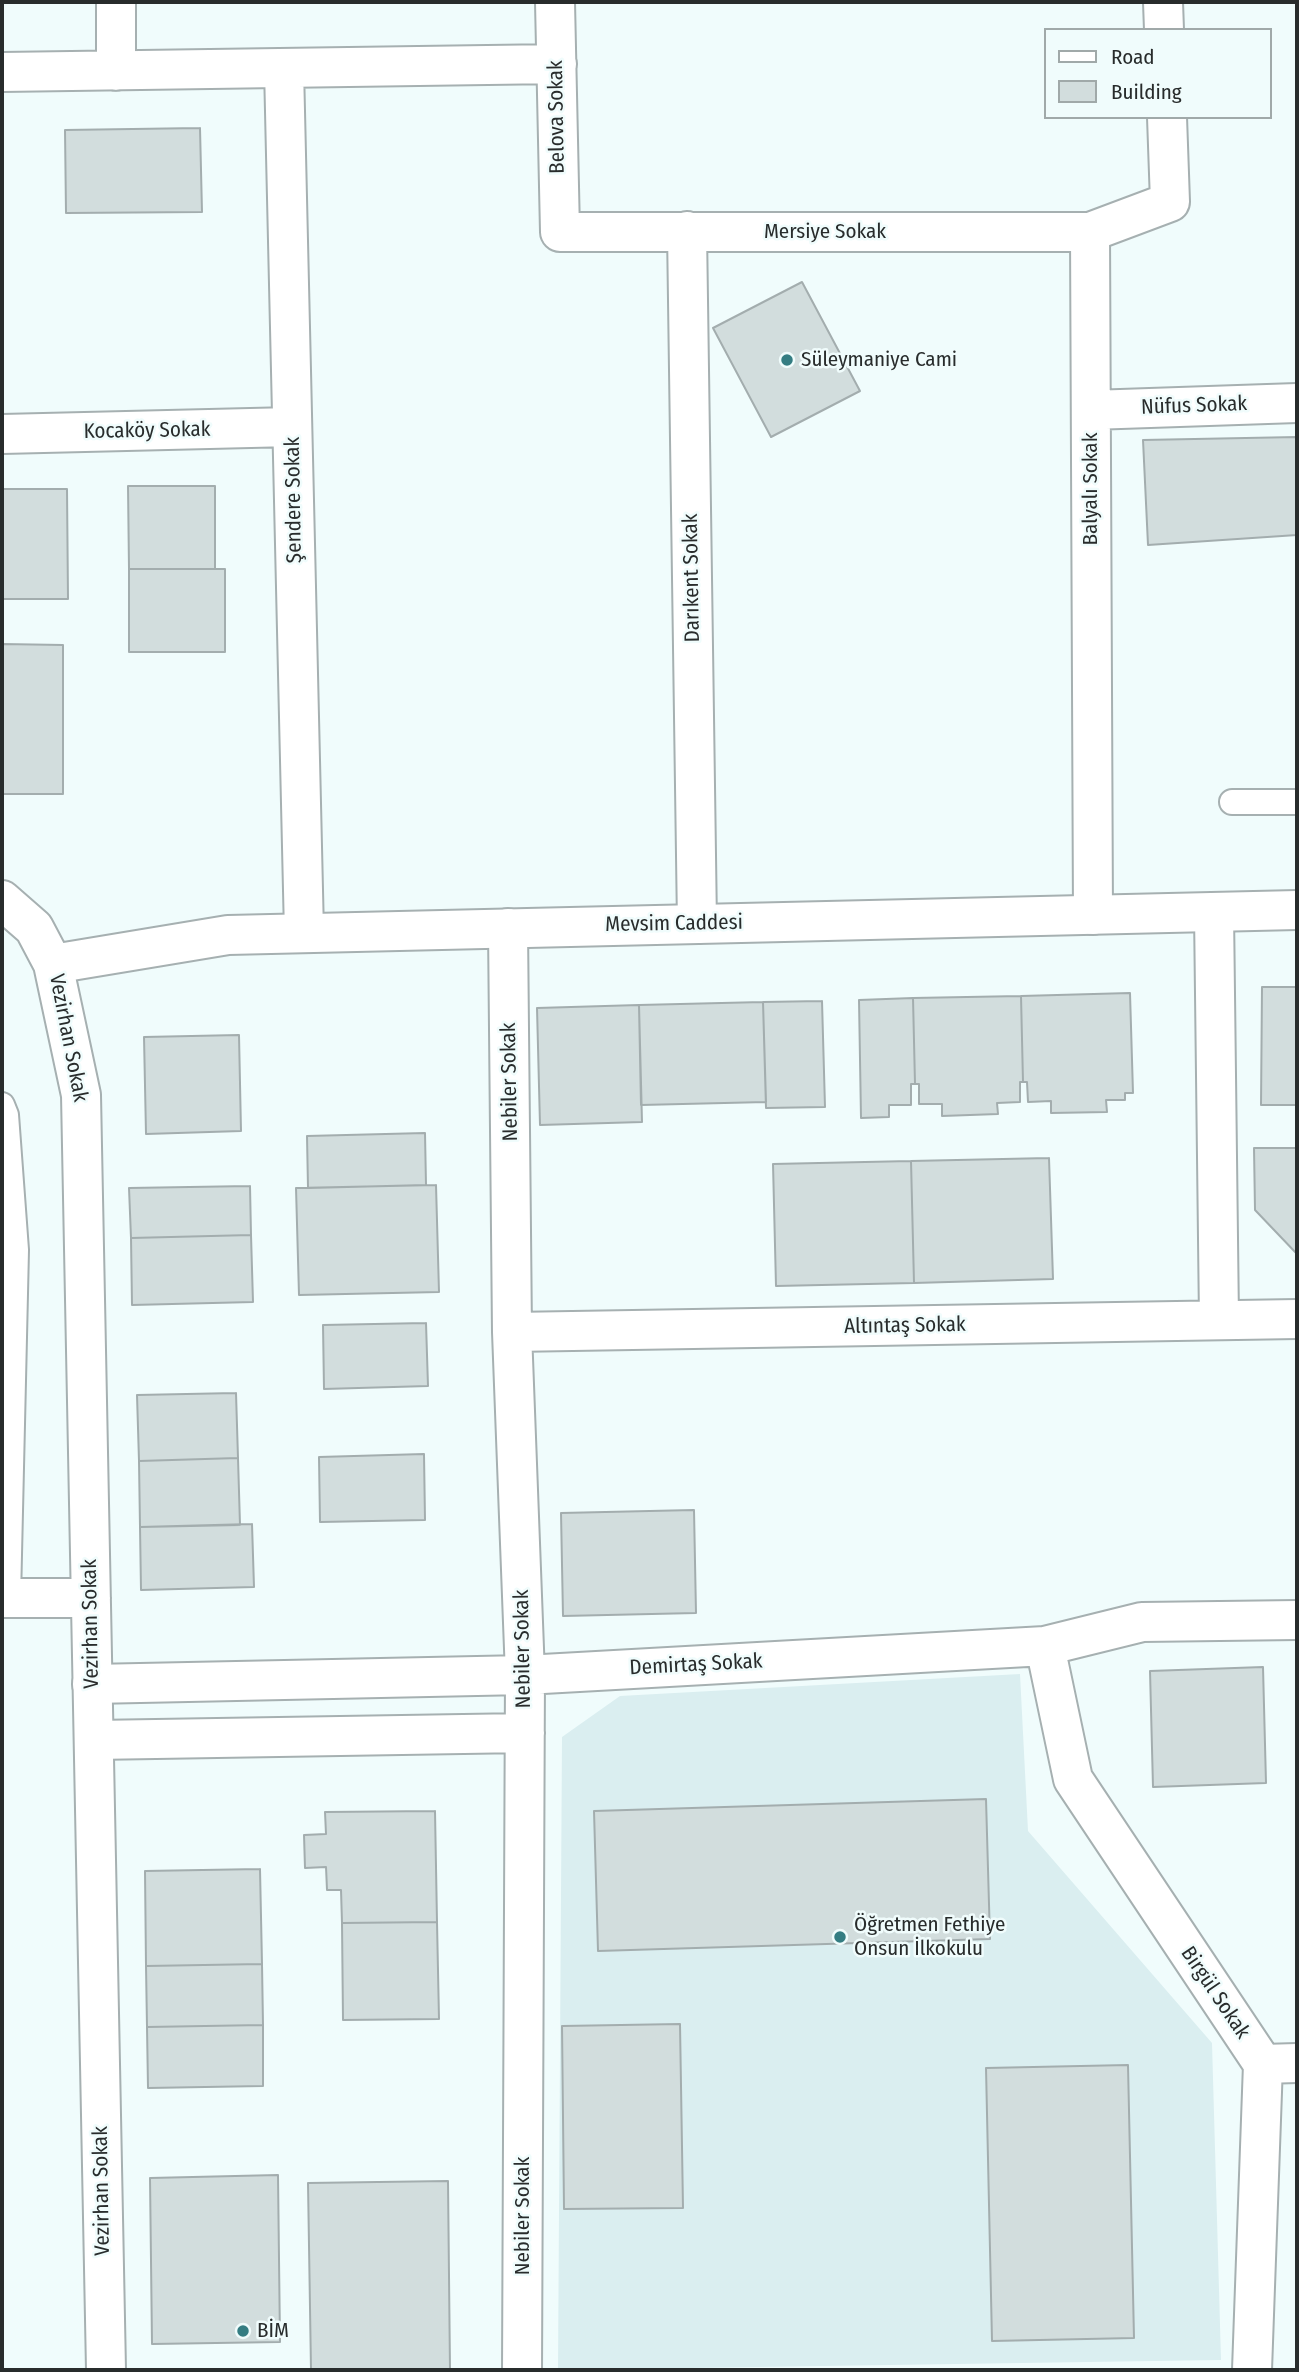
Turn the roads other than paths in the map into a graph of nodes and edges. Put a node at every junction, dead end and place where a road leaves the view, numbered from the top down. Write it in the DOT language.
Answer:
graph roads {
  1 [pos="116,2"];
  2 [pos="555,2"];
  3 [pos="1163,2"];
  4 [pos="1164,28"];
  5 [pos="556,64"];
  6 [pos="284,68"];
  7 [pos="116,71"];
  8 [pos="2,72"];
  9 [pos="1167,119"];
  10 [pos="687,231"];
  11 [pos="559,232"];
  12 [pos="1090,232"];
  13 [pos="1297,402"];
  14 [pos="1091,410"];
  15 [pos="292,428"];
  16 [pos="2,434"];
  17 [pos="1232,802"];
  18 [pos="1297,802"];
  19 [pos="2,900"];
  20 [pos="1297,910"];
  21 [pos="1214,912"];
  22 [pos="1093,915"];
  23 [pos="697,924"];
  24 [pos="509,928"];
  25 [pos="304,933"];
  26 [pos="53,964"];
  27 [pos="2,1105"];
  28 [pos="1297,1319"];
  29 [pos="1219,1320"];
  30 [pos="512,1332"];
  31 [pos="5,1598"];
  32 [pos="91,1598"];
  33 [pos="1297,1620"];
  34 [pos="1045,1646"];
  35 [pos="525,1675"];
  36 [pos="92,1684"];
  37 [pos="525,1733"];
  38 [pos="94,1740"];
  39 [pos="1280,2064"];
  40 [pos="106,2370"];
  41 [pos="522,2370"];
  42 [pos="1252,2370"];
  1 -- 7 [label="street"];
  2 -- 5 [label="street, Belova Sokak"];
  3 -- 4 [label="street"];
  5 -- 6 [label="street"];
  5 -- 11 [label="street, Belova Sokak"];
  6 -- 7 [label="street"];
  6 -- 15 [label="street, Şendere Sokak"];
  7 -- 8 [label="street"];
  9 -- 12 [label="street"];
  10 -- 11 [label="street, Mersiye Sokak"];
  10 -- 12 [label="street, Mersiye Sokak"];
  10 -- 23 [label="street, Darıkent Sokak"];
  12 -- 14 [label="street, Balyalı Sokak"];
  13 -- 14 [label="street, Nüfus Sokak"];
  14 -- 22 [label="street, Balyalı Sokak"];
  15 -- 16 [label="street, Kocaköy Sokak"];
  15 -- 25 [label="street, Şendere Sokak"];
  17 -- 18 [label="lane"];
  19 -- 26 [label="street, Vezirhan Sokak"];
  20 -- 21 [label="street, Mevsim Caddesi"];
  21 -- 22 [label="street, Mevsim Caddesi"];
  21 -- 29 [label="street"];
  22 -- 23 [label="street, Mevsim Caddesi"];
  23 -- 24 [label="street, Mevsim Caddesi"];
  24 -- 25 [label="street, Mevsim Caddesi"];
  24 -- 30 [label="street, Nebiler Sokak"];
  25 -- 26 [label="street, Mevsim Caddesi"];
  26 -- 32 [label="street, Vezirhan Sokak"];
  27 -- 31 [label="lane"];
  28 -- 29 [label="street, Altıntaş Sokak"];
  29 -- 30 [label="street, Altıntaş Sokak"];
  30 -- 35 [label="street, Nebiler Sokak"];
  31 -- 32 [label="street"];
  32 -- 36 [label="street, Vezirhan Sokak"];
  33 -- 34 [label="street, Demirtaş Sokak"];
  34 -- 35 [label="street, Demirtaş Sokak"];
  34 -- 39 [label="street, Birgül Sokak"];
  35 -- 36 [label="street, Demirtaş Sokak"];
  35 -- 37 [label="street, Nebiler Sokak"];
  36 -- 38 [label="street, Vezirhan Sokak"];
  37 -- 38 [label="street"];
  37 -- 41 [label="street, Nebiler Sokak"];
  38 -- 40 [label="street, Vezirhan Sokak"];
  39 -- 42 [label="street, Birgül Sokak"];
}
